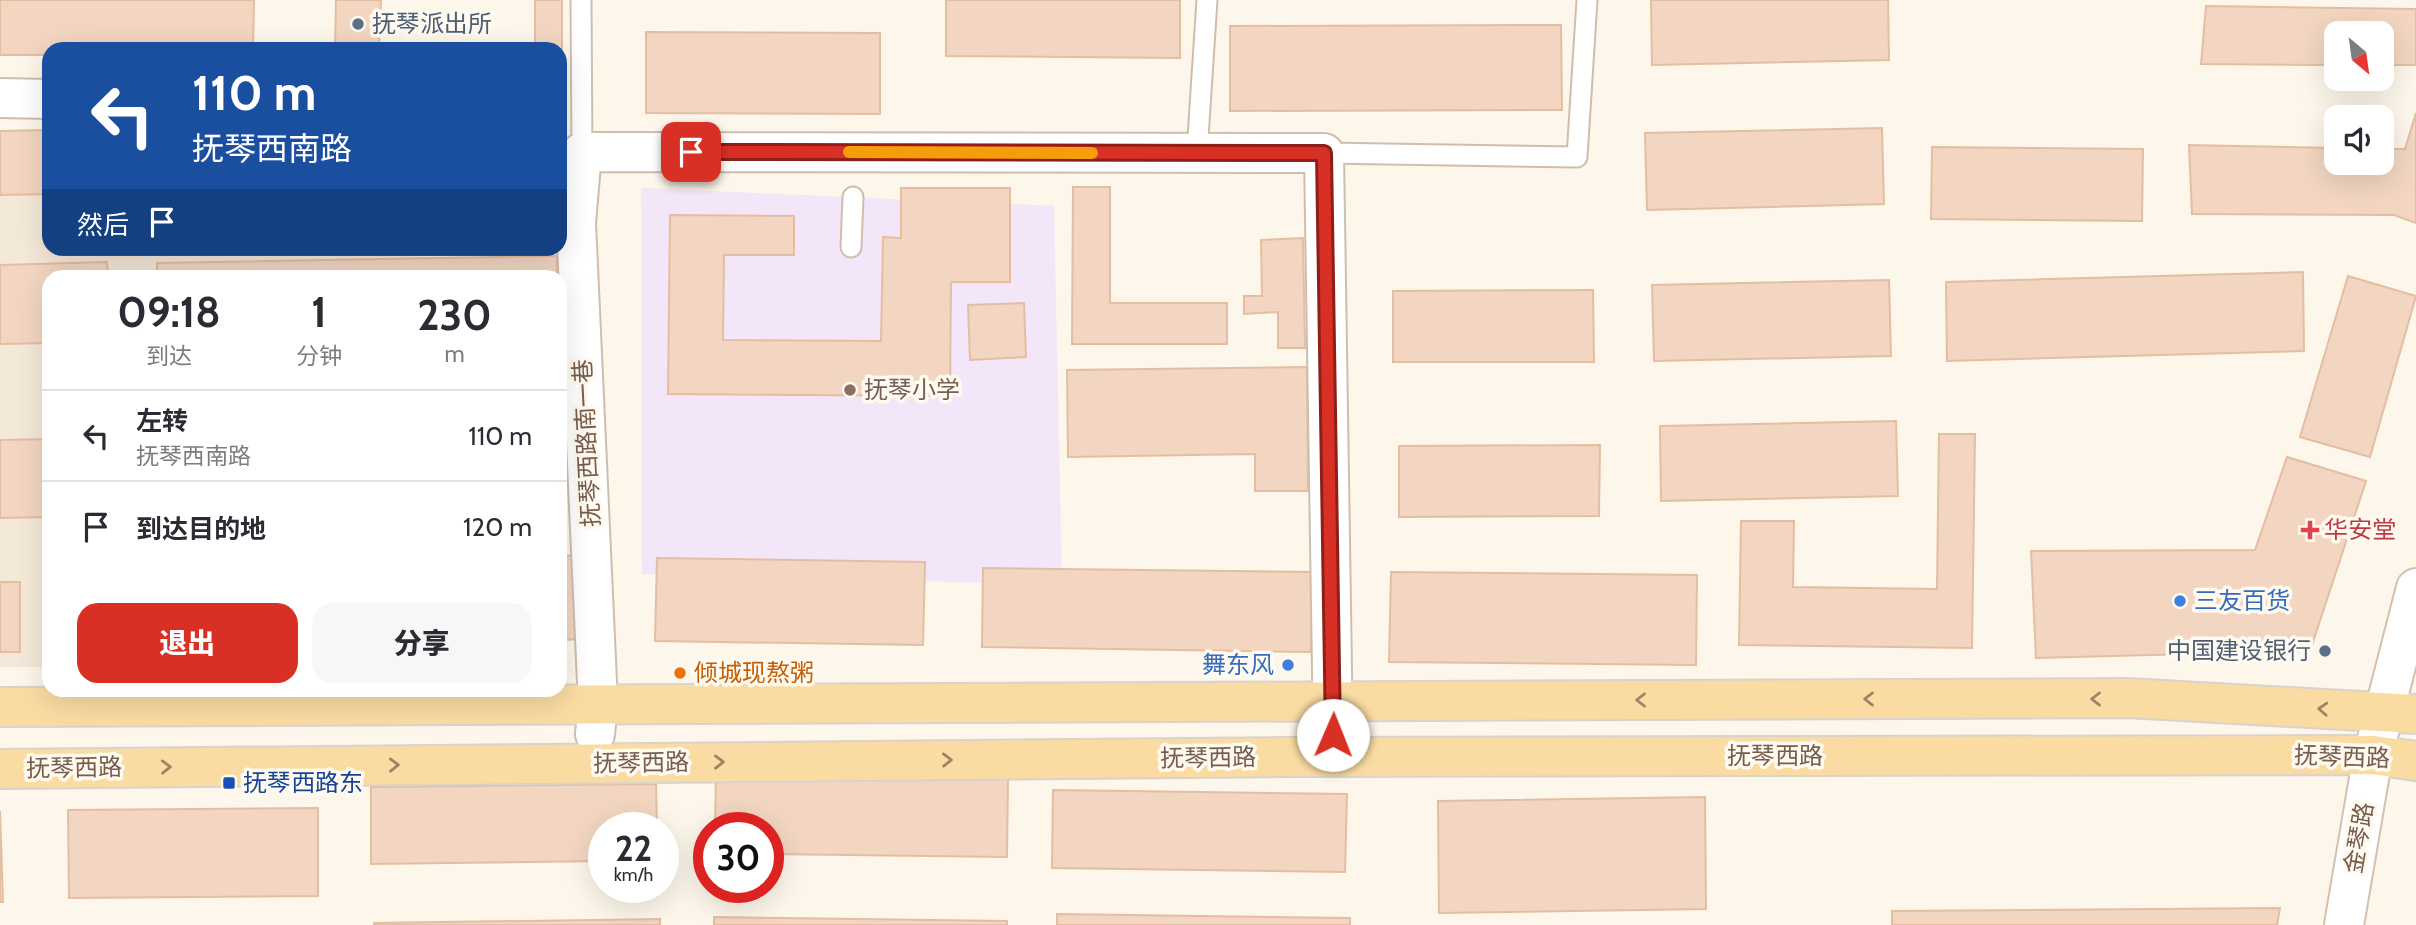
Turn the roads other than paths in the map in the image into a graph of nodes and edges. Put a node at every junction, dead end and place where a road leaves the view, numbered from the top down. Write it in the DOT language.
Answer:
graph roads {
  1 [pos="582,0"];
  2 [pos="1207,0"];
  3 [pos="1587,0"];
  4 [pos="0,97"];
  5 [pos="42,99"];
  6 [pos="582,152"];
  7 [pos="1197,153"];
  8 [pos="1324,153"];
  9 [pos="853,197"];
  10 [pos="568,223"];
  11 [pos="851,247"];
  12 [pos="2416,588"];
  13 [pos="0,707"];
  14 [pos="2400,713"];
  15 [pos="1333,718"];
  16 [pos="597,719"];
  17 [pos="2373,755"];
  18 [pos="2416,761"];
  19 [pos="0,769"];
  20 [pos="2344,925"];
  1 -- 6 [label="lane"];
  2 -- 7 [label="lane"];
  3 -- 8 [label="lane"];
  4 -- 5 [label="street"];
  6 -- 7 [label="street"];
  6 -- 10 [label="street, 抚琴西路南一巷"];
  7 -- 8 [label="street"];
  8 -- 15 [label="street"];
  9 -- 11 [label="lane"];
  10 -- 16 [label="street, 抚琴西路南一巷"];
  12 -- 14 [label="street, 金琴路"];
  13 -- 16 [label="main road, 抚琴西路"];
  14 -- 15 [label="main road, 抚琴西路, one-way"];
  14 -- 17 [label="street, 金琴路"];
  15 -- 16 [label="main road, 抚琴西路"];
  17 -- 18 [label="main road, 抚琴西路"];
  19 -- 17 [label="main road, 抚琴西路, one-way"];
  17 -- 20 [label="street, 金琴路"];
}
